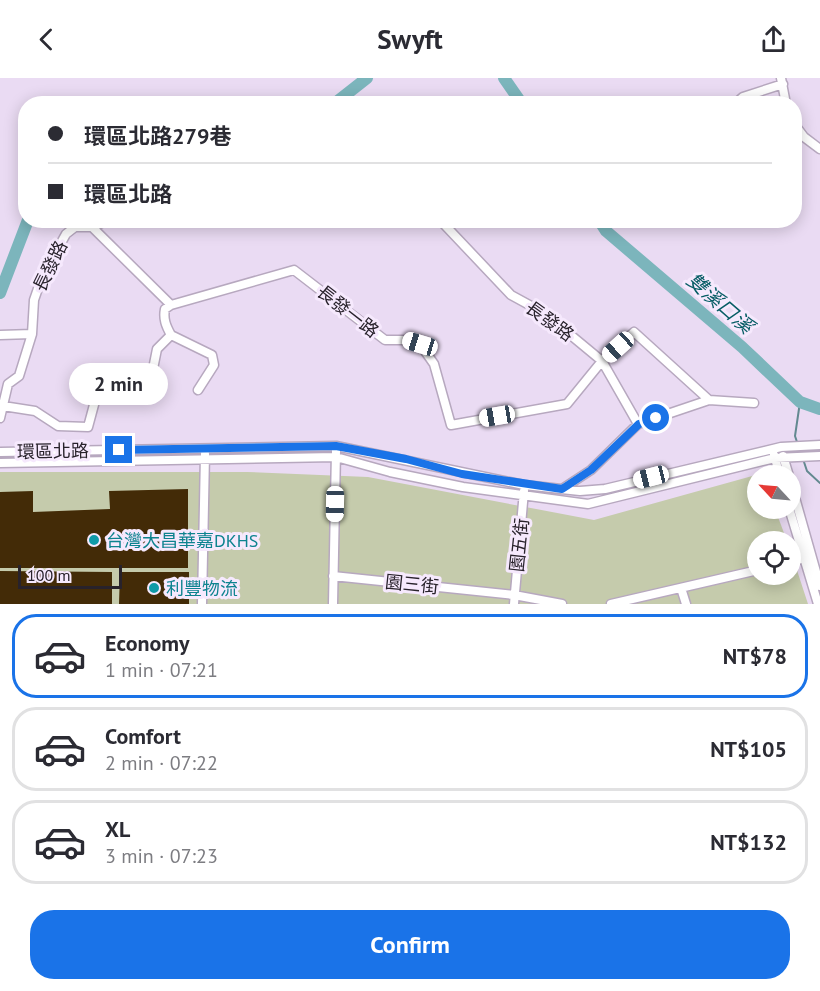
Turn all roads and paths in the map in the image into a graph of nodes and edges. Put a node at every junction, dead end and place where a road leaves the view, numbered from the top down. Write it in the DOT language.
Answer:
graph roads {
  1 [pos="782,81"];
  2 [pos="745,96"];
  3 [pos="785,96"];
  4 [pos="802,134"];
  5 [pos="820,149"];
  6 [pos="73,228"];
  7 [pos="93,228"];
  8 [pos="448,228"];
  9 [pos="171,305"];
  10 [pos="32,334"];
  11 [pos="0,335"];
  12 [pos="171,335"];
  13 [pos="602,362"];
  14 [pos="198,390"];
  15 [pos="709,400"];
  16 [pos="754,403"];
  17 [pos="3,406"];
  18 [pos="0,418"];
  19 [pos="639,424"];
  20 [pos="820,445"];
  21 [pos="336,446"];
  22 [pos="205,449"];
  23 [pos="0,452"];
  24 [pos="778,453"];
  25 [pos="820,456"];
  26 [pos="336,457"];
  27 [pos="205,460"];
  28 [pos="0,463"];
  29 [pos="779,465"];
  30 [pos="784,465"];
  31 [pos="524,485"];
  32 [pos="562,489"];
  33 [pos="525,497"];
  34 [pos="793,519"];
  35 [pos="799,519"];
  36 [pos="808,557"];
  37 [pos="801,559"];
  38 [pos="747,573"];
  39 [pos="333,576"];
  40 [pos="820,586"];
  41 [pos="681,588"];
  42 [pos="514,599"];
  43 [pos="202,604"];
  44 [pos="333,604"];
  45 [pos="562,604"];
  46 [pos="611,604"];
  47 [pos="686,604"];
  48 [pos="818,604"];
  1 -- 2 [label="street"];
  1 -- 3 [label="street"];
  4 -- 5 [label="street"];
  6 -- 10 [label="street, 長發路"];
  7 -- 9 [label="street"];
  8 -- 13 [label="street, 長發路"];
  9 -- 12 [label="street"];
  9 -- 13 [label="street, 長發一路"];
  10 -- 11 [label="street"];
  10 -- 17 [label="street, 長發路"];
  12 -- 14 [label="street"];
  12 -- 17 [label="street"];
  13 -- 15 [label="street, 長發一路"];
  13 -- 19 [label="street, 長發路"];
  15 -- 16 [label="street"];
  15 -- 19 [label="street"];
  17 -- 18 [label="street, 長發路"];
  19 -- 32 [label="street"];
  20 -- 24 [label="street"];
  21 -- 22 [label="street, 環區北路"];
  21 -- 26 [label="street"];
  21 -- 31 [label="street, 環區北路"];
  22 -- 23 [label="street, 環區北路"];
  22 -- 27 [label="street"];
  24 -- 25 [label="street"];
  24 -- 29 [label="street"];
  24 -- 30 [label="street"];
  24 -- 32 [label="street, 環區北路"];
  24 -- 33 [label="street, 環區北路"];
  26 -- 27 [label="street, 環區北路"];
  26 -- 33 [label="street, 環區北路"];
  26 -- 39 [label="street"];
  27 -- 28 [label="street, 環區北路"];
  27 -- 43 [label="street"];
  31 -- 32 [label="street, 環區北路"];
  31 -- 33 [label="street, 園五街"];
  33 -- 42 [label="street, 園五街"];
  34 -- 36 [label="street"];
  35 -- 36 [label="street"];
  36 -- 37 [label="street"];
  36 -- 40 [label="street"];
  36 -- 48 [label="street"];
  38 -- 41 [label="street"];
  39 -- 42 [label="street, 園三街"];
  39 -- 44 [label="street"];
  41 -- 46 [label="street"];
  41 -- 47 [label="street"];
  42 -- 45 [label="street, 園三街"];
}
